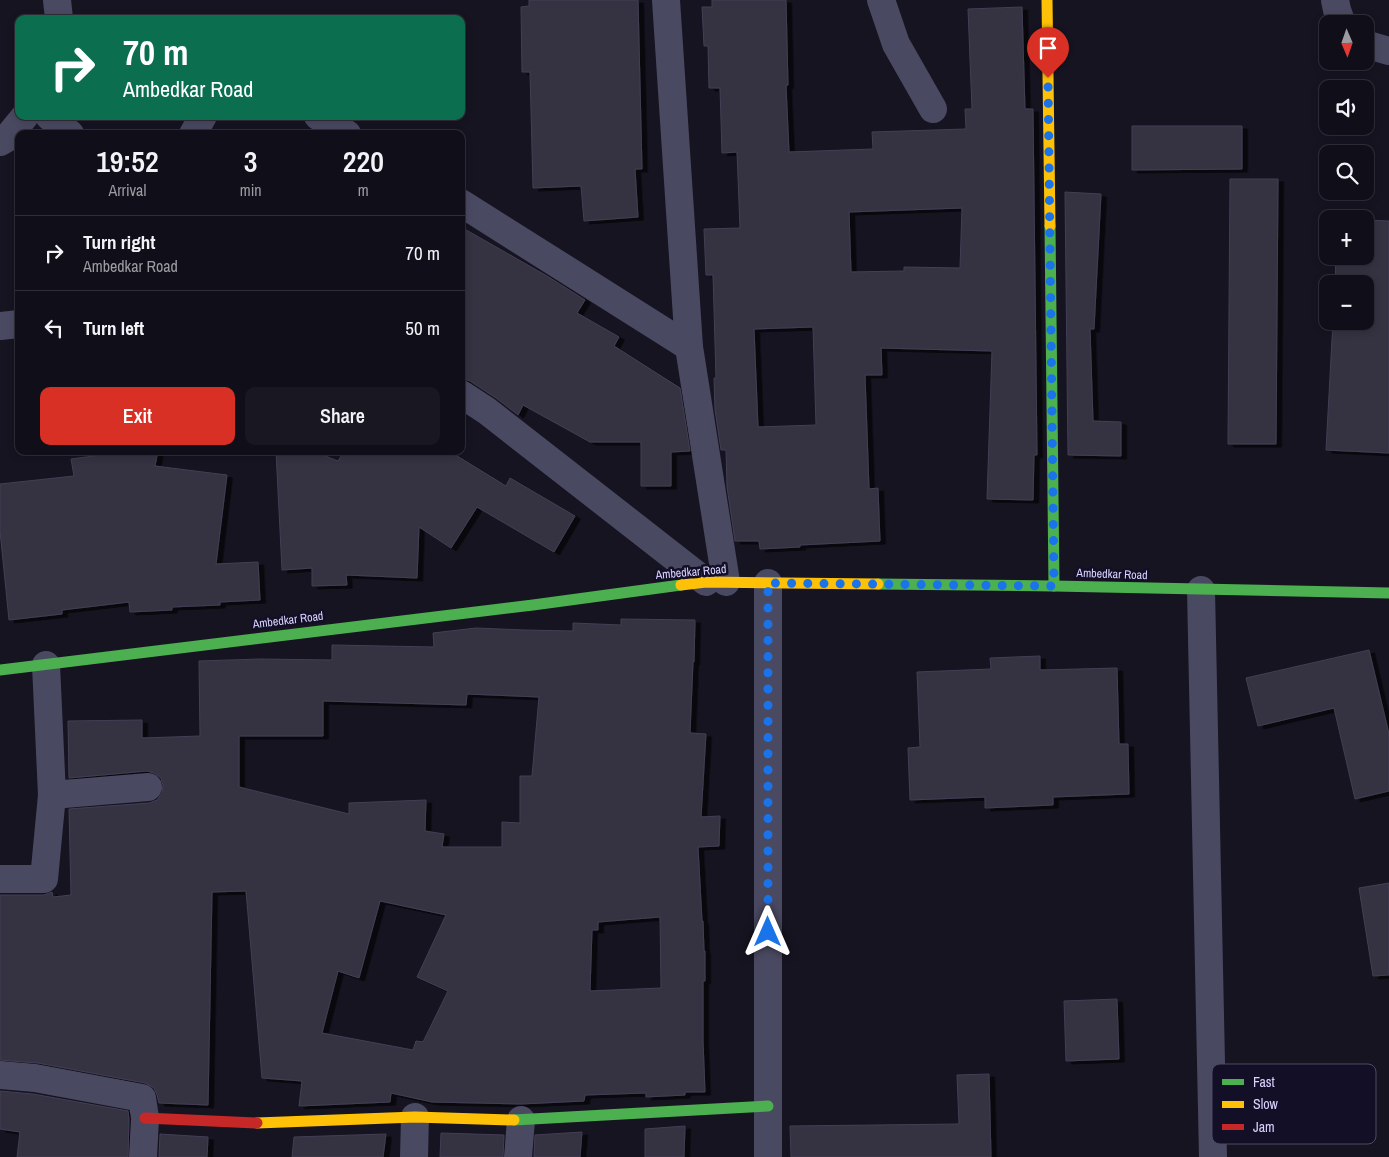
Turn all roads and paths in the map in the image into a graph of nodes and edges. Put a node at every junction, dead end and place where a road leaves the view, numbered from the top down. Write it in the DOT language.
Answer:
graph roads {
  1 [pos="57,0"];
  2 [pos="666,0"];
  3 [pos="880,0"];
  4 [pos="1047,0"];
  5 [pos="1335,0"];
  6 [pos="59,15"];
  7 [pos="1338,15"];
  8 [pos="1374,47"];
  9 [pos="1389,52"];
  10 [pos="933,109"];
  11 [pos="22,120"];
  12 [pos="54,120"];
  13 [pos="324,120"];
  14 [pos="65,130"];
  15 [pos="341,130"];
  16 [pos="0,142"];
  17 [pos="465,206"];
  18 [pos="15,324"];
  19 [pos="0,326"];
  20 [pos="689,347"];
  21 [pos="465,397"];
  22 [pos="716,582"];
  23 [pos="768,583"];
  24 [pos="1054,586"];
  25 [pos="1201,590"];
  26 [pos="1389,594"];
  27 [pos="46,665"];
  28 [pos="0,670"];
  29 [pos="148,786"];
  30 [pos="52,795"];
  31 [pos="0,879"];
  32 [pos="0,1075"];
  33 [pos="768,1106"];
  34 [pos="1212,1110"];
  35 [pos="145,1118"];
  36 [pos="416,1118"];
  37 [pos="521,1120"];
  38 [pos="1213,1144"];
  39 [pos="143,1157"];
  40 [pos="414,1157"];
  41 [pos="518,1157"];
  42 [pos="768,1157"];
  43 [pos="1213,1157"];
  1 -- 6 [label="street"];
  2 -- 20 [label="street"];
  3 -- 10 [label="street"];
  4 -- 24 [label="main road"];
  5 -- 7 [label="street"];
  8 -- 9 [label="street"];
  11 -- 16 [label="street"];
  12 -- 14 [label="street"];
  13 -- 15 [label="street"];
  17 -- 20 [label="street"];
  18 -- 19 [label="street"];
  20 -- 22 [label="street"];
  21 -- 22 [label="street"];
  22 -- 23 [label="main road, Ambedkar Road"];
  22 -- 27 [label="main road, Ambedkar Road"];
  23 -- 24 [label="main road, Ambedkar Road"];
  23 -- 33 [label="street"];
  24 -- 25 [label="main road, Ambedkar Road"];
  25 -- 26 [label="main road, Ambedkar Road"];
  25 -- 34 [label="street"];
  27 -- 28 [label="main road, Ambedkar Road"];
  27 -- 30 [label="street"];
  29 -- 30 [label="street"];
  30 -- 31 [label="street"];
  32 -- 35 [label="street"];
  33 -- 37 [label="main road"];
  33 -- 42 [label="street"];
  35 -- 36 [label="main road"];
  35 -- 39 [label="street"];
  36 -- 37 [label="main road"];
  36 -- 40 [label="street"];
  37 -- 41 [label="street"];
  38 -- 43 [label="street"];
}
